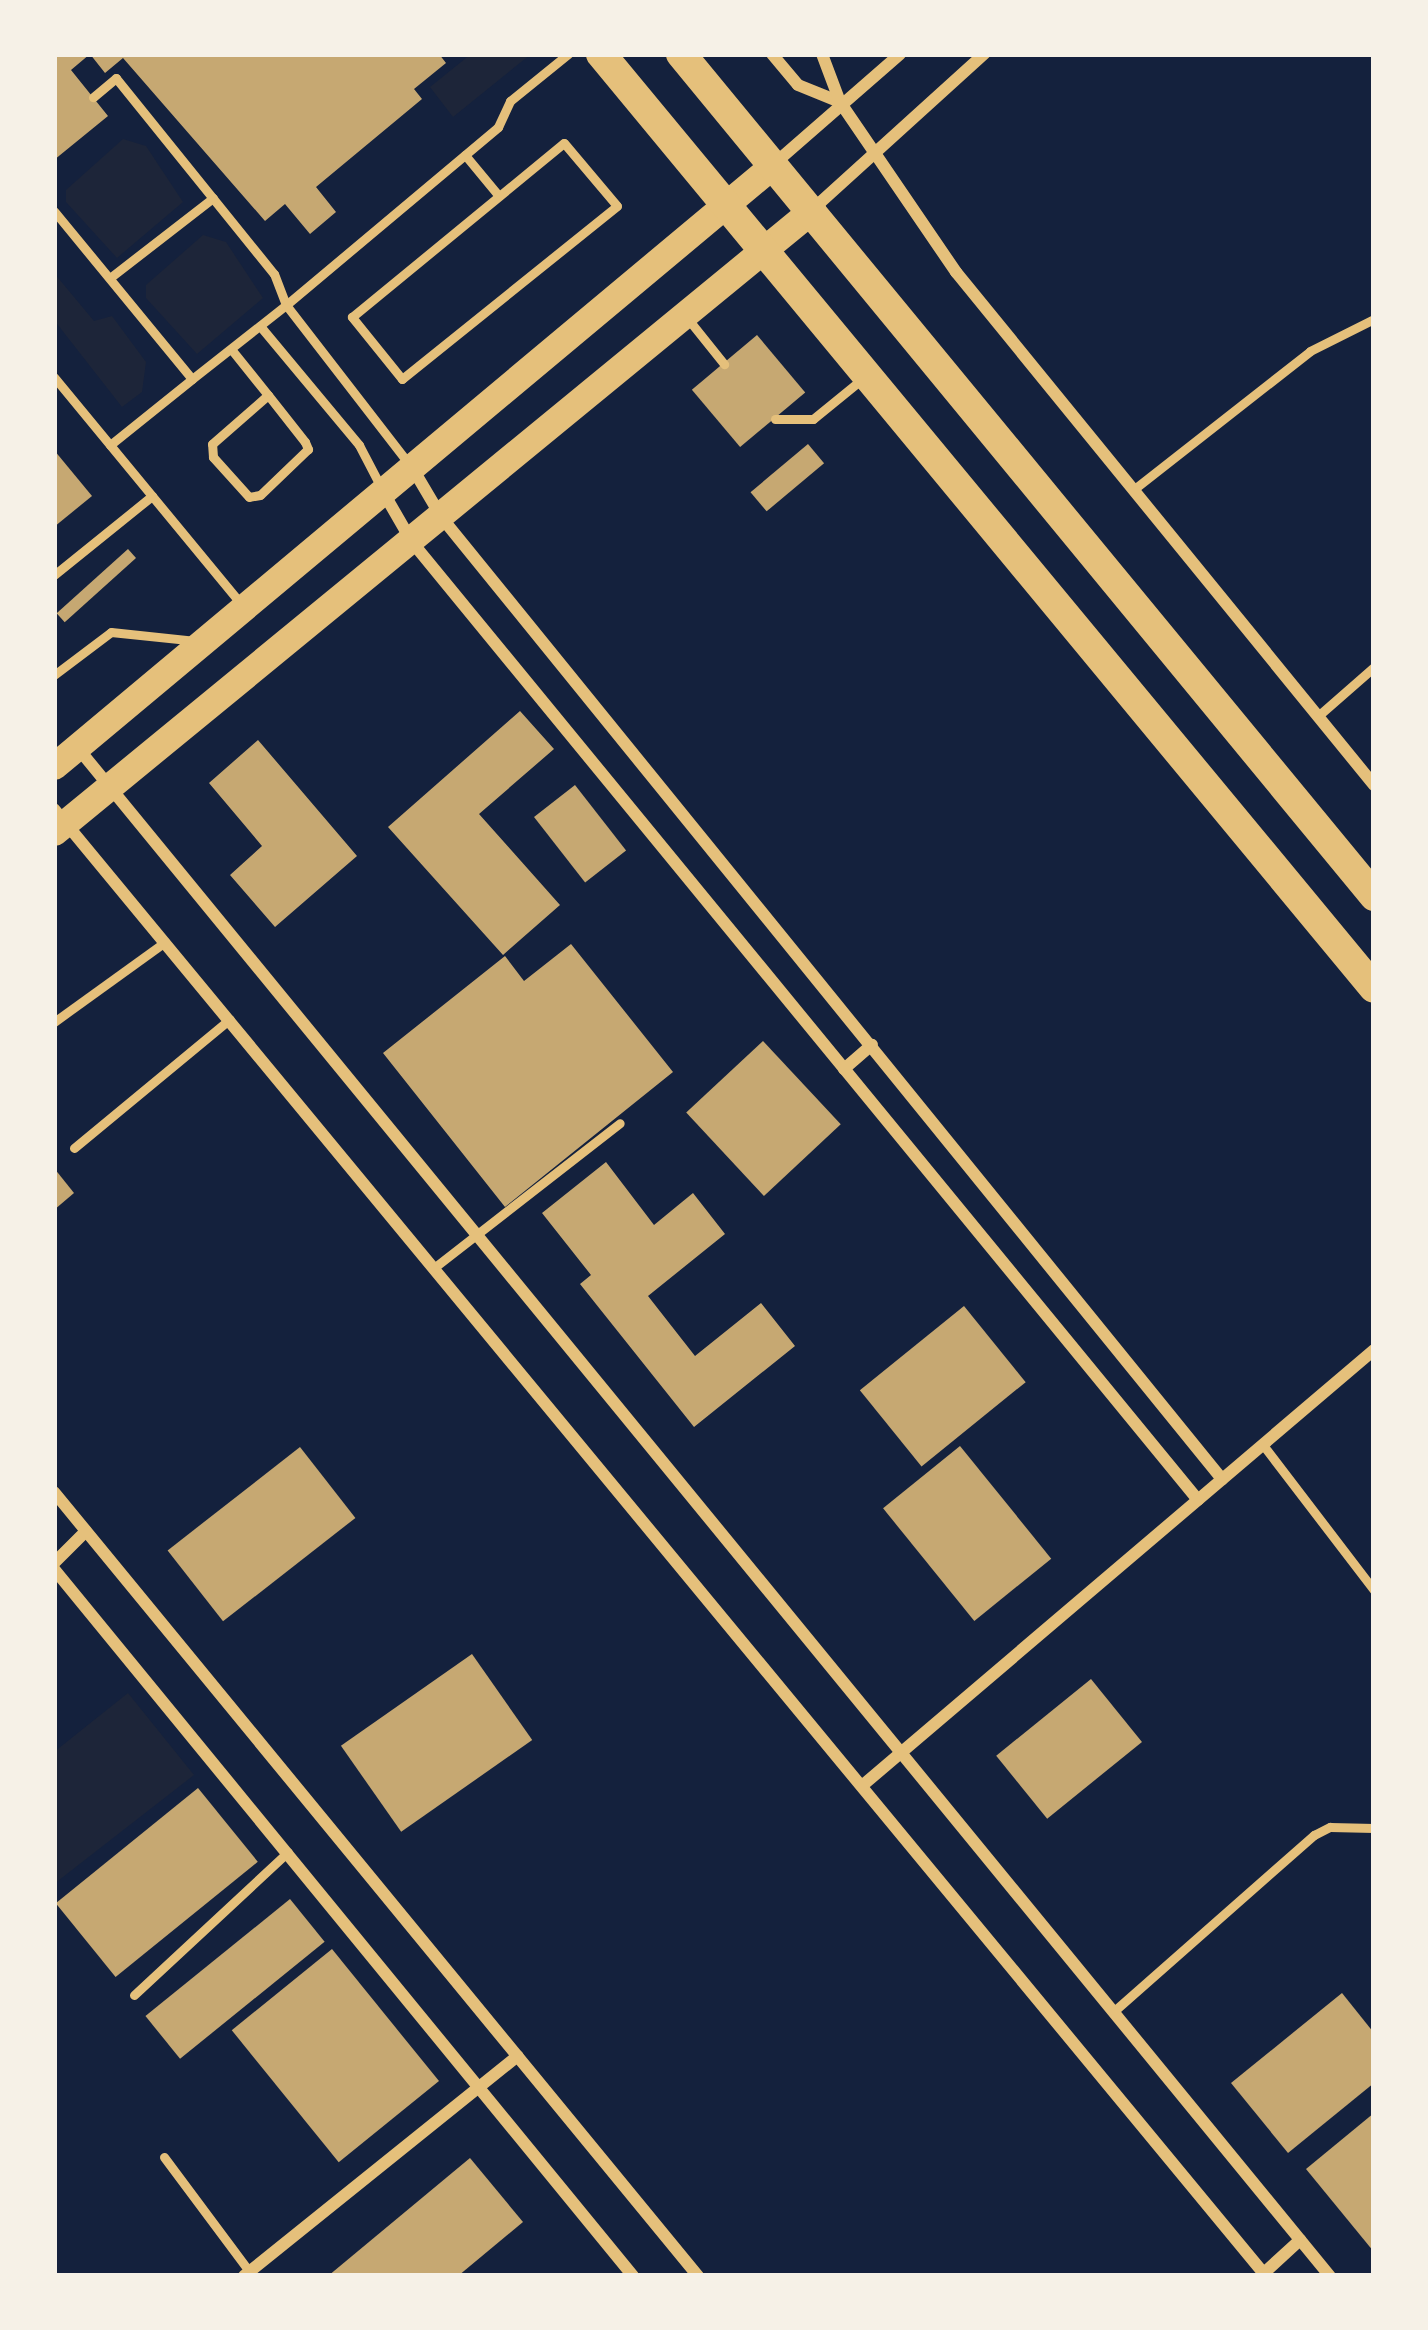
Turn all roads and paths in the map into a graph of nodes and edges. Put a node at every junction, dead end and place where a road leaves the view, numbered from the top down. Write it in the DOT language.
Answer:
graph roads {
  1 [pos="568,54"];
  2 [pos="601,54"];
  3 [pos="681,54"];
  4 [pos="772,54"];
  5 [pos="822,54"];
  6 [pos="900,54"];
  7 [pos="984,54"];
  8 [pos="93,97"];
  9 [pos="840,102"];
  10 [pos="876,154"];
  11 [pos="465,155"];
  12 [pos="773,165"];
  13 [pos="499,196"];
  14 [pos="213,198"];
  15 [pos="727,206"];
  16 [pos="812,210"];
  17 [pos="54,211"];
  18 [pos="767,252"];
  19 [pos="111,277"];
  20 [pos="286,305"];
  21 [pos="688,319"];
  22 [pos="1374,320"];
  23 [pos="260,326"];
  24 [pos="231,349"];
  25 [pos="724,364"];
  26 [pos="868,375"];
  27 [pos="54,376"];
  28 [pos="192,379"];
  29 [pos="268,395"];
  30 [pos="775,419"];
  31 [pos="110,445"];
  32 [pos="410,465"];
  33 [pos="382,489"];
  34 [pos="1133,490"];
  35 [pos="152,496"];
  36 [pos="442,518"];
  37 [pos="412,542"];
  38 [pos="54,575"];
  39 [pos="243,606"];
  40 [pos="202,641"];
  41 [pos="1374,668"];
  42 [pos="54,675"];
  43 [pos="1318,716"];
  44 [pos="77,747"];
  45 [pos="54,766"];
  46 [pos="1374,784"];
  47 [pos="110,787"];
  48 [pos="58,821"];
  49 [pos="1374,896"];
  50 [pos="165,942"];
  51 [pos="1374,988"];
  52 [pos="230,1019"];
  53 [pos="54,1022"];
  54 [pos="872,1045"];
  55 [pos="844,1069"];
  56 [pos="620,1123"];
  57 [pos="74,1148"];
  58 [pos="477,1237"];
  59 [pos="435,1267"];
  60 [pos="1374,1350"];
  61 [pos="1263,1445"];
  62 [pos="1222,1479"];
  63 [pos="54,1492"];
  64 [pos="1198,1500"];
  65 [pos="86,1531"];
  66 [pos="54,1566"];
  67 [pos="1374,1590"];
  68 [pos="899,1756"];
  69 [pos="863,1785"];
  70 [pos="1374,1828"];
  71 [pos="288,1851"];
  72 [pos="134,1995"];
  73 [pos="1113,2012"];
  74 [pos="518,2056"];
  75 [pos="480,2088"];
  76 [pos="164,2157"];
  77 [pos="1300,2240"];
  78 [pos="246,2274"];
  79 [pos="1265,2274"];
  80 [pos="633,2276"];
  81 [pos="698,2276"];
  82 [pos="1330,2276"];
  1 -- 11 [label="lane"];
  2 -- 15 [label="highway"];
  3 -- 12 [label="highway"];
  4 -- 9 [label="street"];
  5 -- 9 [label="street"];
  6 -- 9 [label="street"];
  7 -- 10 [label="street"];
  8 -- 14 [label="lane"];
  9 -- 10 [label="street"];
  9 -- 12 [label="street"];
  10 -- 16 [label="street"];
  10 -- 34 [label="street"];
  11 -- 13 [label="lane"];
  11 -- 20 [label="lane"];
  12 -- 15 [label="main road"];
  12 -- 16 [label="highway"];
  13 -- 13 [label="lane"];
  14 -- 19 [label="lane"];
  14 -- 20 [label="lane"];
  15 -- 18 [label="highway"];
  15 -- 32 [label="main road"];
  16 -- 18 [label="main road"];
  16 -- 49 [label="highway"];
  17 -- 19 [label="lane"];
  18 -- 21 [label="main road"];
  18 -- 26 [label="highway"];
  19 -- 28 [label="lane"];
  20 -- 23 [label="lane"];
  20 -- 32 [label="lane"];
  21 -- 25 [label="lane"];
  21 -- 36 [label="main road"];
  22 -- 34 [label="lane"];
  23 -- 24 [label="lane"];
  23 -- 33 [label="lane"];
  24 -- 28 [label="lane"];
  24 -- 29 [label="lane"];
  26 -- 30 [label="lane"];
  26 -- 51 [label="highway"];
  27 -- 31 [label="lane"];
  28 -- 31 [label="lane"];
  29 -- 29 [label="lane"];
  31 -- 35 [label="lane"];
  32 -- 33 [label="main road"];
  32 -- 36 [label="street"];
  33 -- 37 [label="street"];
  33 -- 39 [label="main road"];
  34 -- 43 [label="street"];
  35 -- 38 [label="lane"];
  35 -- 39 [label="lane"];
  36 -- 37 [label="main road"];
  36 -- 54 [label="street"];
  37 -- 47 [label="main road"];
  37 -- 55 [label="street"];
  39 -- 40 [label="main road"];
  40 -- 42 [label="lane"];
  40 -- 44 [label="main road"];
  41 -- 43 [label="lane"];
  43 -- 46 [label="street"];
  44 -- 45 [label="main road"];
  44 -- 47 [label="street"];
  47 -- 48 [label="main road"];
  47 -- 58 [label="street"];
  48 -- 50 [label="street"];
  50 -- 52 [label="street"];
  50 -- 53 [label="lane"];
  52 -- 57 [label="lane"];
  52 -- 59 [label="street"];
  54 -- 55 [label="street"];
  54 -- 62 [label="street"];
  55 -- 64 [label="street"];
  56 -- 58 [label="lane"];
  58 -- 59 [label="lane"];
  58 -- 68 [label="street"];
  59 -- 69 [label="street"];
  60 -- 61 [label="street"];
  61 -- 62 [label="street"];
  61 -- 67 [label="lane"];
  62 -- 64 [label="street"];
  63 -- 65 [label="street"];
  64 -- 68 [label="street"];
  65 -- 66 [label="street"];
  65 -- 74 [label="street"];
  66 -- 71 [label="street"];
  68 -- 69 [label="street"];
  68 -- 73 [label="street"];
  69 -- 79 [label="street"];
  70 -- 73 [label="lane"];
  71 -- 72 [label="lane"];
  71 -- 75 [label="street"];
  73 -- 77 [label="street"];
  74 -- 75 [label="street"];
  74 -- 81 [label="street"];
  75 -- 78 [label="street"];
  75 -- 80 [label="street"];
  76 -- 78 [label="lane"];
  77 -- 79 [label="street"];
  77 -- 82 [label="street"];
}
